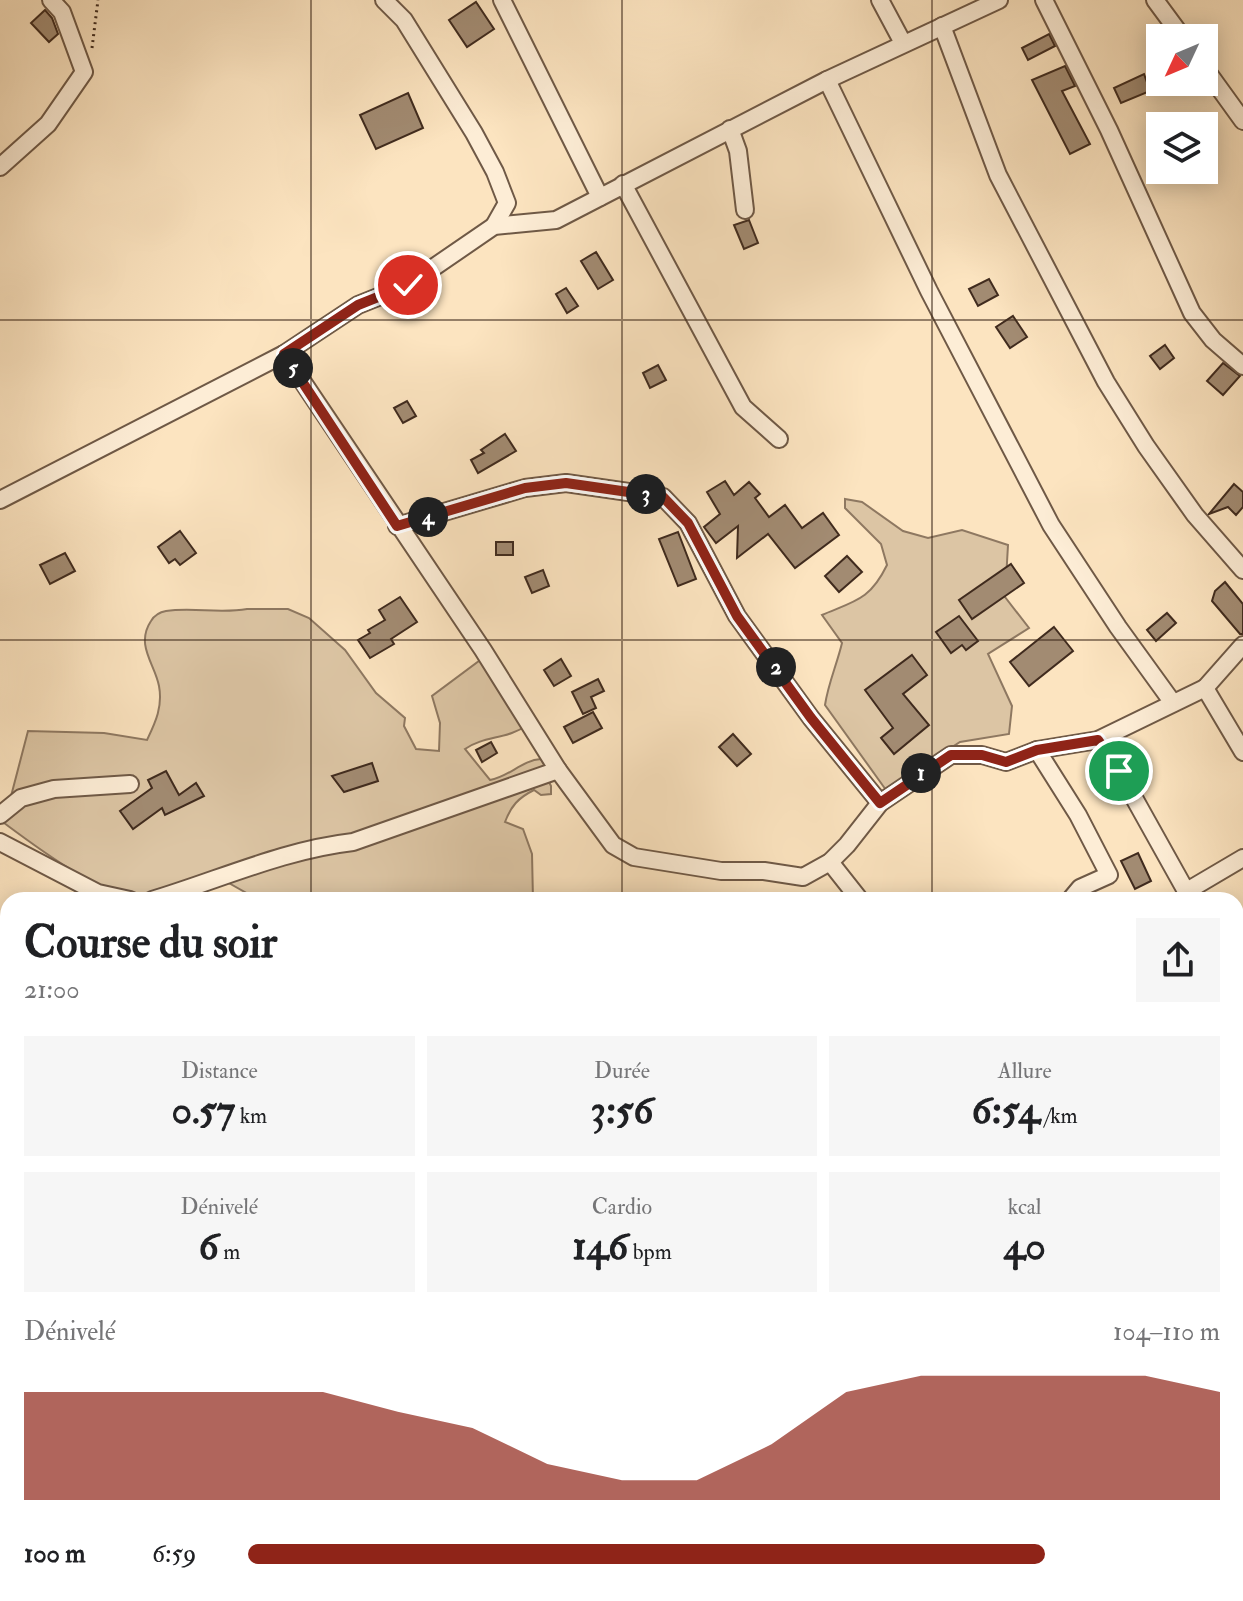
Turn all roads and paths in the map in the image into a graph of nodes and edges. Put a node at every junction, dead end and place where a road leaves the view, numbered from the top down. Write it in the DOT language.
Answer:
graph roads {
  1 [pos="51,0"];
  2 [pos="98,0"];
  3 [pos="384,0"];
  4 [pos="502,0"];
  5 [pos="880,0"];
  6 [pos="999,0"];
  7 [pos="1044,0"];
  8 [pos="1155,0"];
  9 [pos="1173,24"];
  10 [pos="942,26"];
  11 [pos="903,43"];
  12 [pos="84,72"];
  13 [pos="827,80"];
  14 [pos="1218,86"];
  15 [pos="1243,121"];
  16 [pos="730,129"];
  17 [pos="0,167"];
  18 [pos="623,184"];
  19 [pos="600,197"];
  20 [pos="745,210"];
  21 [pos="494,226"];
  22 [pos="284,354"];
  23 [pos="1243,366"];
  24 [pos="779,439"];
  25 [pos="0,500"];
  26 [pos="397,526"];
  27 [pos="1243,570"];
  28 [pos="1243,645"];
  29 [pos="1205,688"];
  30 [pos="1173,703"];
  31 [pos="1098,740"];
  32 [pos="1037,750"];
  33 [pos="1243,752"];
  34 [pos="558,770"];
  35 [pos="130,784"];
  36 [pos="880,803"];
  37 [pos="0,815"];
  38 [pos="0,842"];
  39 [pos="1243,858"];
  40 [pos="830,862"];
  41 [pos="92,892"];
  42 [pos="175,892"];
  43 [pos="854,892"];
  44 [pos="1077,892"];
  45 [pos="1187,892"];
  46 [pos="1193,892"];
  1 -- 12 [label="street"];
  2 -- 12 [label="path"];
  3 -- 21 [label="street"];
  4 -- 19 [label="street"];
  5 -- 11 [label="street"];
  6 -- 10 [label="street"];
  7 -- 23 [label="street"];
  8 -- 9 [label="street"];
  10 -- 11 [label="street"];
  10 -- 27 [label="street"];
  11 -- 13 [label="street"];
  12 -- 17 [label="street"];
  13 -- 16 [label="street"];
  13 -- 30 [label="street"];
  14 -- 15 [label="street"];
  16 -- 18 [label="street"];
  16 -- 20 [label="street"];
  18 -- 19 [label="street"];
  18 -- 24 [label="street"];
  19 -- 21 [label="street"];
  21 -- 22 [label="street"];
  22 -- 25 [label="street"];
  22 -- 26 [label="street"];
  26 -- 34 [label="street"];
  26 -- 36 [label="street"];
  28 -- 29 [label="street"];
  29 -- 30 [label="street"];
  29 -- 33 [label="street"];
  30 -- 31 [label="street"];
  31 -- 32 [label="street"];
  31 -- 45 [label="street"];
  32 -- 36 [label="street"];
  32 -- 44 [label="street"];
  34 -- 40 [label="street"];
  34 -- 42 [label="street"];
  35 -- 37 [label="street"];
  36 -- 40 [label="street"];
  38 -- 41 [label="street"];
  39 -- 46 [label="street"];
  40 -- 43 [label="street"];
}
